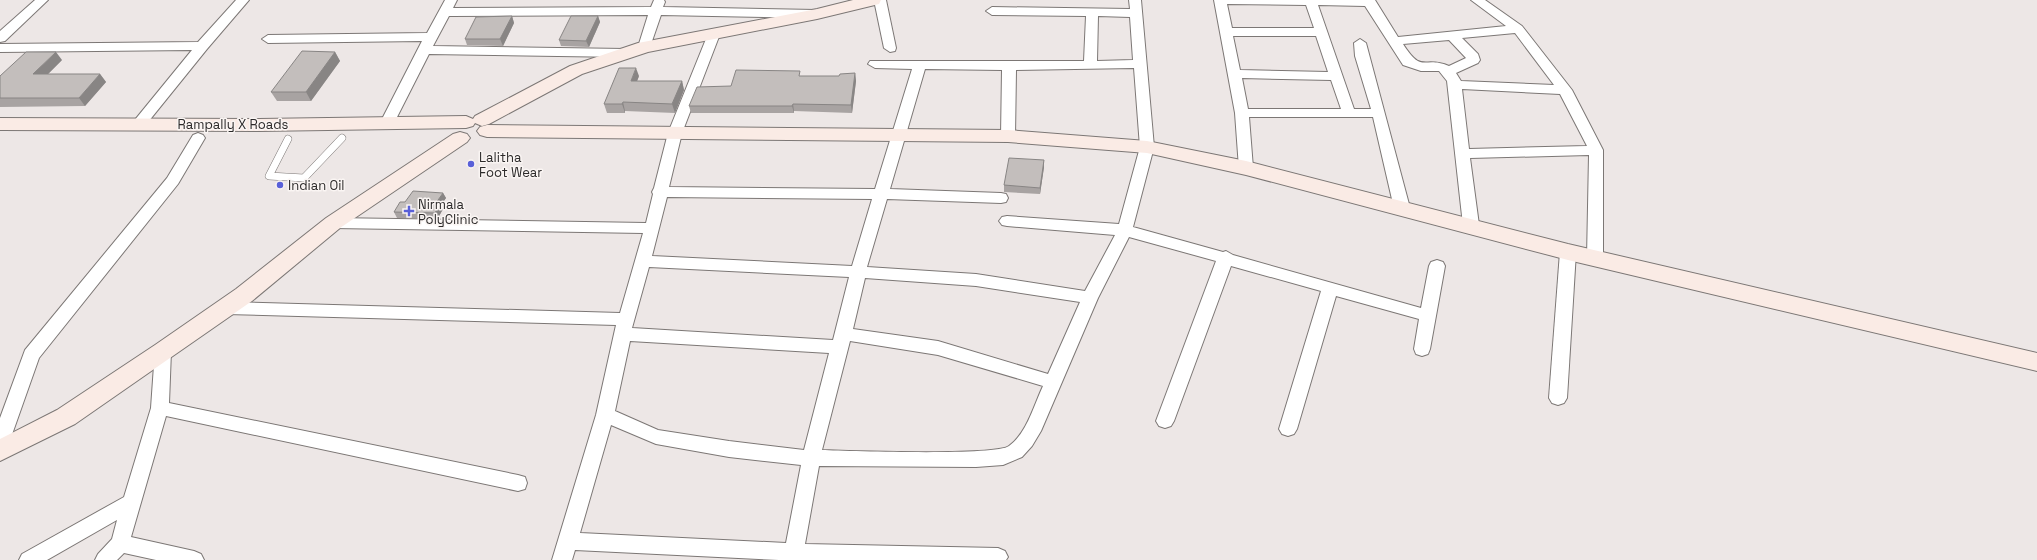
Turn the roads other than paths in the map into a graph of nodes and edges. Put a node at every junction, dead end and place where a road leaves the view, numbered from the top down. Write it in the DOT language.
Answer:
graph roads {
  1 [pos="42,0"];
  2 [pos="243,0"];
  3 [pos="873,0"];
  4 [pos="880,0"];
  5 [pos="1135,0"];
  6 [pos="1220,0"];
  7 [pos="1477,0"];
  8 [pos="1369,1"];
  9 [pos="1311,2"];
  10 [pos="658,5"];
  11 [pos="448,6"];
  12 [pos="992,11"];
  13 [pos="1092,12"];
  14 [pos="1137,13"];
  15 [pos="817,14"];
  16 [pos="1518,29"];
  17 [pos="1227,32"];
  18 [pos="1322,32"];
  19 [pos="714,34"];
  20 [pos="1452,35"];
  21 [pos="430,37"];
  22 [pos="0,38"];
  23 [pos="268,39"];
  24 [pos="1395,41"];
  25 [pos="1360,43"];
  26 [pos="202,46"];
  27 [pos="0,48"];
  28 [pos="644,48"];
  29 [pos="890,48"];
  30 [pos="424,50"];
  31 [pos="625,53"];
  32 [pos="875,64"];
  33 [pos="1090,64"];
  34 [pos="1141,64"];
  35 [pos="919,66"];
  36 [pos="1008,66"];
  37 [pos="1449,71"];
  38 [pos="1236,74"];
  39 [pos="1336,76"];
  40 [pos="1455,85"];
  41 [pos="1565,90"];
  42 [pos="1242,112"];
  43 [pos="1348,113"];
  44 [pos="1379,113"];
  45 [pos="387,123"];
  46 [pos="0,124"];
  47 [pos="139,124"];
  48 [pos="471,129"];
  49 [pos="675,133"];
  50 [pos="898,134"];
  51 [pos="1008,136"];
  52 [pos="0,138"];
  53 [pos="198,138"];
  54 [pos="342,138"];
  55 [pos="288,139"];
  56 [pos="1147,147"];
  57 [pos="1596,150"];
  58 [pos="1463,154"];
  59 [pos="1246,168"];
  60 [pos="660,192"];
  61 [pos="881,194"];
  62 [pos="1001,198"];
  63 [pos="1402,208"];
  64 [pos="1007,221"];
  65 [pos="333,223"];
  66 [pos="1471,225"];
  67 [pos="652,228"];
  68 [pos="1125,230"];
  69 [pos="1568,252"];
  70 [pos="1226,257"];
  71 [pos="1595,258"];
  72 [pos="642,261"];
  73 [pos="1437,266"];
  74 [pos="858,272"];
  75 [pos="1330,287"];
  76 [pos="1090,298"];
  77 [pos="226,308"];
  78 [pos="1429,316"];
  79 [pos="624,326"];
  80 [pos="841,340"];
  81 [pos="1422,349"];
  82 [pos="164,351"];
  83 [pos="2037,362"];
  84 [pos="1054,382"];
  85 [pos="1558,398"];
  86 [pos="160,408"];
  87 [pos="605,415"];
  88 [pos="1165,421"];
  89 [pos="1288,429"];
  90 [pos="0,443"];
  91 [pos="0,451"];
  92 [pos="811,458"];
  93 [pos="518,483"];
  94 [pos="132,502"];
  95 [pos="568,541"];
  96 [pos="120,543"];
  97 [pos="794,552"];
  98 [pos="998,557"];
  99 [pos="29,560"];
  100 [pos="105,560"];
  101 [pos="194,560"];
  102 [pos="562,560"];
  1 -- 22 [label="street"];
  2 -- 26 [label="street"];
  3 -- 15 [label="main road"];
  4 -- 29 [label="street"];
  5 -- 14 [label="street"];
  6 -- 9 [label="street"];
  6 -- 17 [label="street"];
  7 -- 16 [label="street"];
  8 -- 9 [label="street"];
  8 -- 24 [label="street"];
  9 -- 18 [label="street"];
  10 -- 11 [label="street"];
  10 -- 15 [label="street"];
  10 -- 28 [label="street"];
  11 -- 21 [label="street"];
  12 -- 13 [label="street"];
  13 -- 14 [label="street"];
  13 -- 33 [label="street"];
  14 -- 34 [label="street"];
  15 -- 19 [label="main road"];
  16 -- 20 [label="street"];
  16 -- 41 [label="street"];
  17 -- 18 [label="street"];
  17 -- 38 [label="street"];
  18 -- 39 [label="street"];
  19 -- 28 [label="main road"];
  19 -- 49 [label="street"];
  20 -- 24 [label="street"];
  20 -- 37 [label="street"];
  21 -- 23 [label="street"];
  21 -- 30 [label="street"];
  24 -- 37 [label="street"];
  25 -- 44 [label="street"];
  26 -- 27 [label="street"];
  26 -- 47 [label="street"];
  28 -- 31 [label="main road"];
  30 -- 31 [label="street"];
  30 -- 45 [label="street"];
  31 -- 48 [label="main road"];
  32 -- 35 [label="street"];
  33 -- 34 [label="street"];
  33 -- 36 [label="street"];
  34 -- 56 [label="street"];
  35 -- 36 [label="street"];
  35 -- 50 [label="street"];
  36 -- 51 [label="street"];
  37 -- 40 [label="street"];
  38 -- 39 [label="street"];
  38 -- 42 [label="street"];
  39 -- 43 [label="street"];
  40 -- 41 [label="street"];
  40 -- 58 [label="street"];
  41 -- 57 [label="street"];
  42 -- 43 [label="street"];
  42 -- 59 [label="street"];
  43 -- 44 [label="street"];
  44 -- 63 [label="street"];
  45 -- 47 [label="main road, Rampally X Roads"];
  45 -- 48 [label="main road, Rampally X Roads"];
  46 -- 47 [label="main road, Rampally X Roads"];
  48 -- 49 [label="main road"];
  48 -- 54 [label="main road"];
  48 -- 65 [label="main road"];
  49 -- 50 [label="main road"];
  49 -- 60 [label="street"];
  50 -- 51 [label="main road"];
  50 -- 61 [label="street"];
  51 -- 56 [label="main road"];
  52 -- 53 [label="main road"];
  53 -- 55 [label="main road"];
  53 -- 90 [label="street"];
  54 -- 55 [label="main road"];
  54 -- 55 [label="lane"];
  56 -- 59 [label="main road"];
  56 -- 68 [label="street"];
  57 -- 58 [label="street"];
  57 -- 71 [label="street"];
  58 -- 66 [label="street"];
  59 -- 63 [label="main road"];
  60 -- 61 [label="street"];
  60 -- 67 [label="street"];
  61 -- 62 [label="street"];
  61 -- 74 [label="street"];
  63 -- 66 [label="main road"];
  64 -- 68 [label="street"];
  65 -- 67 [label="street"];
  65 -- 77 [label="main road"];
  66 -- 69 [label="main road"];
  67 -- 72 [label="street"];
  68 -- 70 [label="street"];
  68 -- 76 [label="street"];
  69 -- 71 [label="main road"];
  69 -- 85 [label="street"];
  70 -- 75 [label="street"];
  70 -- 88 [label="street"];
  71 -- 83 [label="main road"];
  72 -- 74 [label="street"];
  72 -- 79 [label="street"];
  73 -- 78 [label="street"];
  74 -- 76 [label="street"];
  74 -- 80 [label="street"];
  75 -- 78 [label="street"];
  75 -- 89 [label="street"];
  76 -- 84 [label="street"];
  77 -- 79 [label="street"];
  77 -- 82 [label="main road"];
  78 -- 81 [label="street"];
  79 -- 80 [label="street"];
  79 -- 87 [label="street"];
  80 -- 84 [label="street"];
  80 -- 92 [label="street"];
  82 -- 86 [label="street"];
  82 -- 91 [label="main road"];
  84 -- 92 [label="street"];
  86 -- 93 [label="street"];
  86 -- 94 [label="street"];
  87 -- 92 [label="street"];
  87 -- 95 [label="street"];
  92 -- 97 [label="street"];
  94 -- 96 [label="street"];
  94 -- 99 [label="street"];
  95 -- 97 [label="street"];
  95 -- 102 [label="street"];
  96 -- 100 [label="street"];
  96 -- 101 [label="street"];
  97 -- 98 [label="street"];
}
